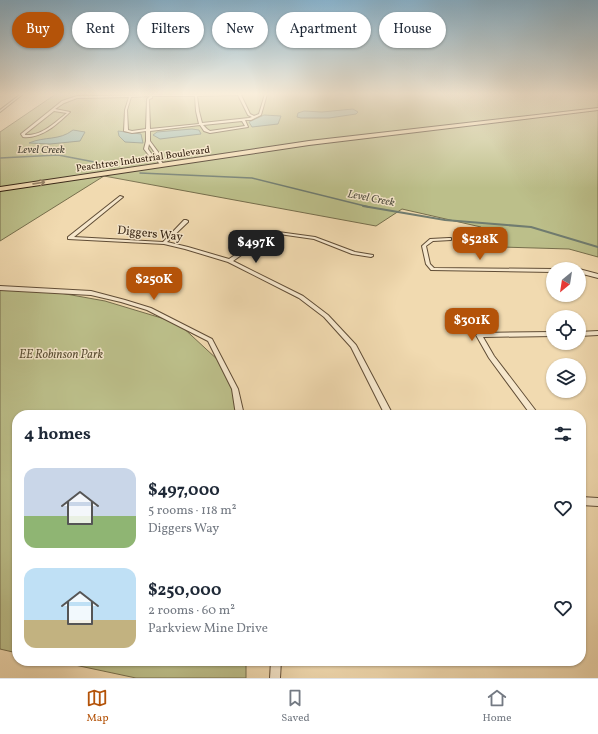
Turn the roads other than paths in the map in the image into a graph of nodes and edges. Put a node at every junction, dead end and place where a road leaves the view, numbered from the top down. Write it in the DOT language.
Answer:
graph roads {
  1 [pos="33,126"];
  2 [pos="52,126"];
  3 [pos="126,126"];
  4 [pos="148,126"];
  5 [pos="201,126"];
  6 [pos="247,126"];
  7 [pos="414,126"];
  8 [pos="456,126"];
  9 [pos="148,131"];
  10 [pos="148,141"];
  11 [pos="159,161"];
  12 [pos="0,183"];
  13 [pos="0,189"];
  14 [pos="121,197"];
  15 [pos="186,221"];
  16 [pos="449,239"];
  17 [pos="164,243"];
  18 [pos="371,256"];
  19 [pos="230,261"];
  20 [pos="546,270"];
  21 [pos="586,273"];
  22 [pos="598,276"];
  23 [pos="0,288"];
  24 [pos="598,333"];
  25 [pos="546,334"];
  26 [pos="586,334"];
  27 [pos="239,410"];
  28 [pos="386,410"];
  29 [pos="531,410"];
  30 [pos="586,501"];
  31 [pos="598,502"];
  32 [pos="276,666"];
  33 [pos="275,678"];
  1 -- 2 [label="street"];
  3 -- 9 [label="street"];
  4 -- 9 [label="street"];
  5 -- 6 [label="street"];
  5 -- 9 [label="street"];
  7 -- 11 [label="highway, Peachtree Industrial Boulevard"];
  8 -- 11 [label="highway, Peachtree Industrial Boulevard"];
  9 -- 10 [label="street"];
  10 -- 11 [label="street"];
  10 -- 11 [label="street"];
  11 -- 12 [label="highway, Peachtree Industrial Boulevard"];
  13 -- 11 [label="highway, Peachtree Industrial Boulevard, one-way"];
  14 -- 17 [label="street, Diggers Way"];
  15 -- 17 [label="street"];
  16 -- 20 [label="street"];
  17 -- 19 [label="street, Diggers Way"];
  18 -- 19 [label="street"];
  19 -- 28 [label="street, Diggers Way"];
  21 -- 22 [label="street"];
  23 -- 27 [label="street"];
  24 -- 26 [label="street"];
  25 -- 29 [label="street"];
  30 -- 31 [label="street"];
  32 -- 33 [label="street"];
}
